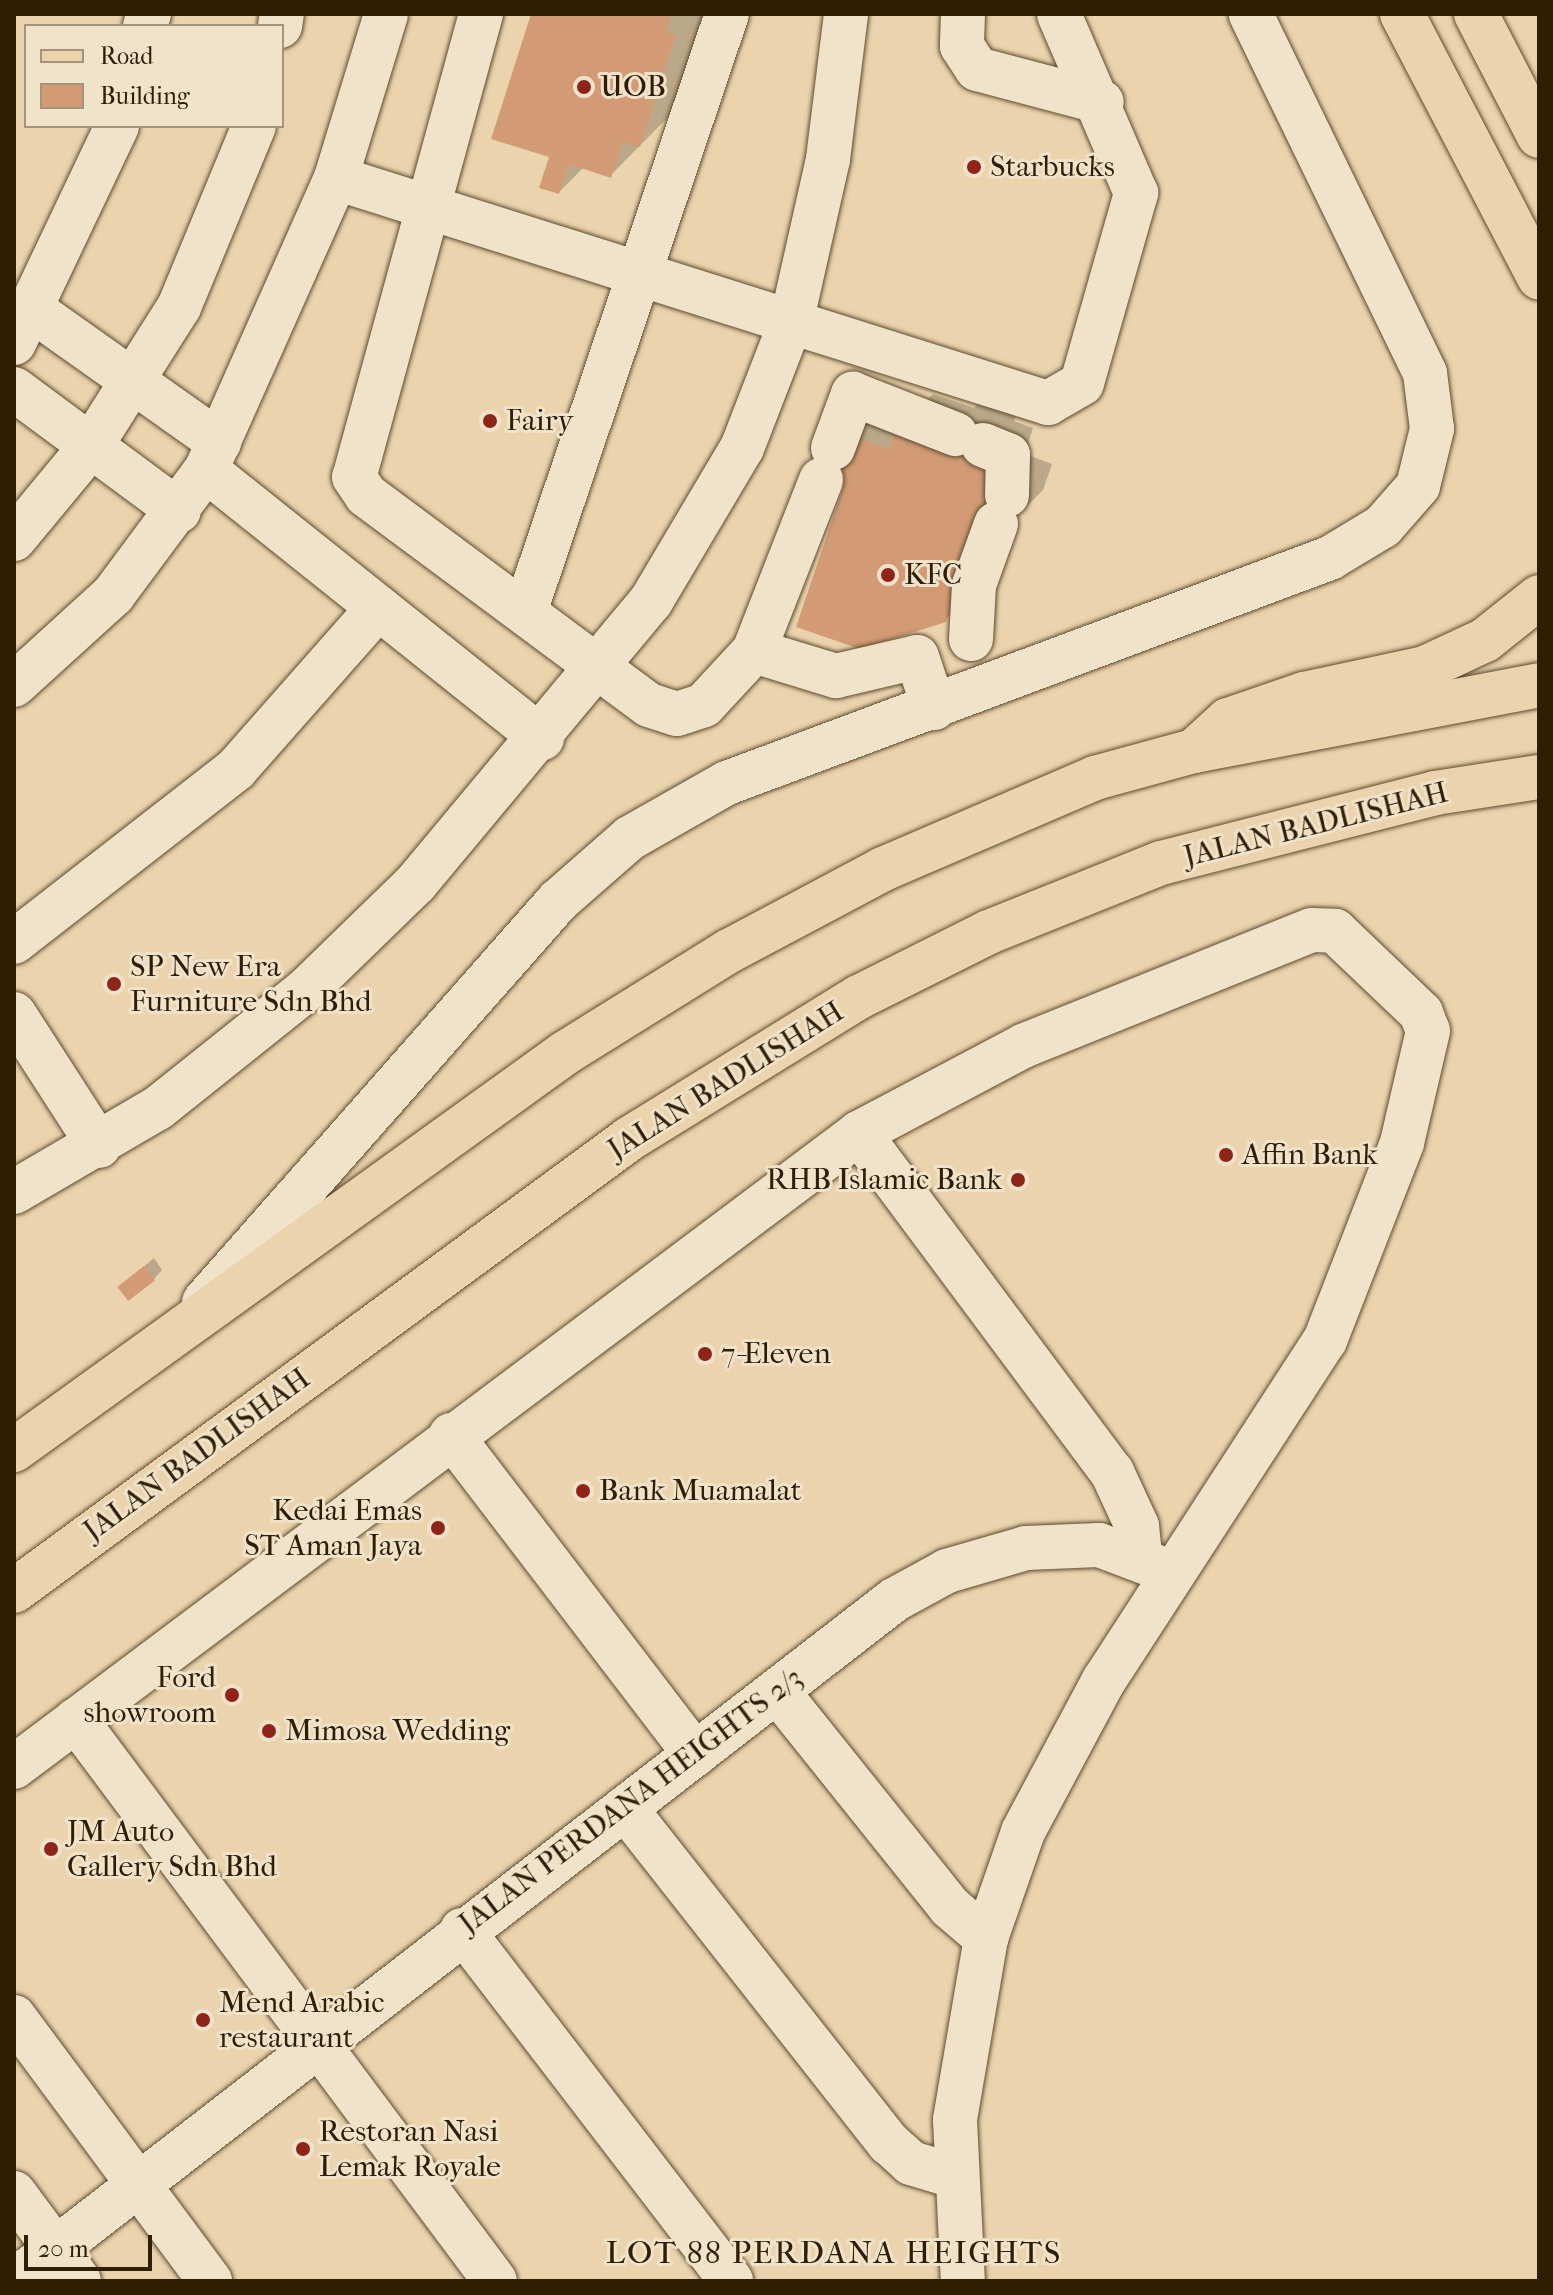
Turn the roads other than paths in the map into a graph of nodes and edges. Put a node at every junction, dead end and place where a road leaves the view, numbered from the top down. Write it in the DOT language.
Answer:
graph roads {
  1 [pos="386,14"];
  2 [pos="481,14"];
  3 [pos="727,14"];
  4 [pos="846,14"];
  5 [pos="963,14"];
  6 [pos="1059,14"];
  7 [pos="1251,14"];
  8 [pos="1402,14"];
  9 [pos="1476,14"];
  10 [pos="1102,102"];
  11 [pos="116,128"];
  12 [pos="253,128"];
  13 [pos="1539,136"];
  14 [pos="336,178"];
  15 [pos="431,206"];
  16 [pos="1512,226"];
  17 [pos="641,272"];
  18 [pos="1539,277"];
  19 [pos="1539,306"];
  20 [pos="792,319"];
  21 [pos="24,327"];
  22 [pos="133,382"];
  23 [pos="14,389"];
  24 [pos="91,446"];
  25 [pos="212,456"];
  26 [pos="179,511"];
  27 [pos="14,539"];
  28 [pos="1539,597"];
  29 [pos="378,608"];
  30 [pos="525,612"];
  31 [pos="971,639"];
  32 [pos="754,651"];
  33 [pos="599,668"];
  34 [pos="14,685"];
  35 [pos="1539,685"];
  36 [pos="934,708"];
  37 [pos="542,738"];
  38 [pos="1194,751"];
  39 [pos="1539,777"];
  40 [pos="14,942"];
  41 [pos="14,1014"];
  42 [pos="859,1133"];
  43 [pos="99,1146"];
  44 [pos="14,1192"];
  45 [pos="187,1322"];
  46 [pos="451,1435"];
  47 [pos="14,1450"];
  48 [pos="1156,1563"];
  49 [pos="14,1591"];
  50 [pos="777,1691"];
  51 [pos="76,1720"];
  52 [pos="695,1754"];
  53 [pos="14,1767"];
  54 [pos="625,1808"];
  55 [pos="462,1930"];
  56 [pos="986,1938"];
  57 [pos="14,2017"];
  58 [pos="314,2044"];
  59 [pos="954,2176"];
  60 [pos="137,2183"];
  61 [pos="14,2193"];
  62 [pos="67,2265"];
  63 [pos="14,2281"];
  64 [pos="210,2281"];
  65 [pos="495,2281"];
  66 [pos="731,2281"];
  67 [pos="963,2281"];
  1 -- 14 [label="street"];
  2 -- 15 [label="street"];
  3 -- 17 [label="street"];
  4 -- 20 [label="street"];
  5 -- 10 [label="street"];
  6 -- 10 [label="street"];
  7 -- 36 [label="street"];
  8 -- 16 [label="main road"];
  9 -- 13 [label="main road"];
  10 -- 20 [label="street"];
  11 -- 21 [label="street"];
  12 -- 22 [label="street"];
  14 -- 15 [label="street"];
  14 -- 25 [label="street"];
  15 -- 17 [label="street"];
  15 -- 30 [label="street"];
  16 -- 18 [label="main road"];
  16 -- 19 [label="main road"];
  17 -- 20 [label="street"];
  17 -- 30 [label="street"];
  20 -- 33 [label="street"];
  21 -- 22 [label="street"];
  22 -- 24 [label="street"];
  22 -- 25 [label="street"];
  23 -- 24 [label="street"];
  24 -- 26 [label="street"];
  24 -- 27 [label="street"];
  25 -- 26 [label="street"];
  25 -- 29 [label="street"];
  26 -- 34 [label="street"];
  28 -- 38 [label="main road"];
  29 -- 37 [label="street"];
  29 -- 40 [label="street"];
  30 -- 33 [label="street"];
  31 -- 32 [label="street"];
  32 -- 33 [label="street"];
  32 -- 36 [label="street"];
  33 -- 37 [label="street"];
  35 -- 38 [label="main road"];
  36 -- 45 [label="street"];
  37 -- 43 [label="street"];
  38 -- 45 [label="main road"];
  39 -- 49 [label="main road, JALAN BADLISHAH"];
  41 -- 43 [label="street"];
  42 -- 46 [label="street"];
  42 -- 48 [label="street"];
  42 -- 48 [label="street"];
  43 -- 44 [label="street"];
  45 -- 47 [label="main road"];
  46 -- 51 [label="street"];
  46 -- 52 [label="street"];
  48 -- 50 [label="street, JALAN PERDANA HEIGHTS 2/3"];
  48 -- 56 [label="street"];
  50 -- 52 [label="street, JALAN PERDANA HEIGHTS 2/3"];
  50 -- 56 [label="street"];
  51 -- 53 [label="street"];
  51 -- 58 [label="street"];
  52 -- 54 [label="street, JALAN PERDANA HEIGHTS 2/3"];
  54 -- 55 [label="street, JALAN PERDANA HEIGHTS 2/3"];
  54 -- 59 [label="street"];
  55 -- 58 [label="street, JALAN PERDANA HEIGHTS 2/3"];
  55 -- 66 [label="street"];
  56 -- 59 [label="street"];
  57 -- 60 [label="street"];
  58 -- 60 [label="street, JALAN PERDANA HEIGHTS 2/3"];
  58 -- 65 [label="street"];
  59 -- 67 [label="street"];
  60 -- 62 [label="street, JALAN PERDANA HEIGHTS 2/3"];
  60 -- 64 [label="street"];
  61 -- 62 [label="street"];
  62 -- 63 [label="street, JALAN PERDANA HEIGHTS 2/3"];
}
